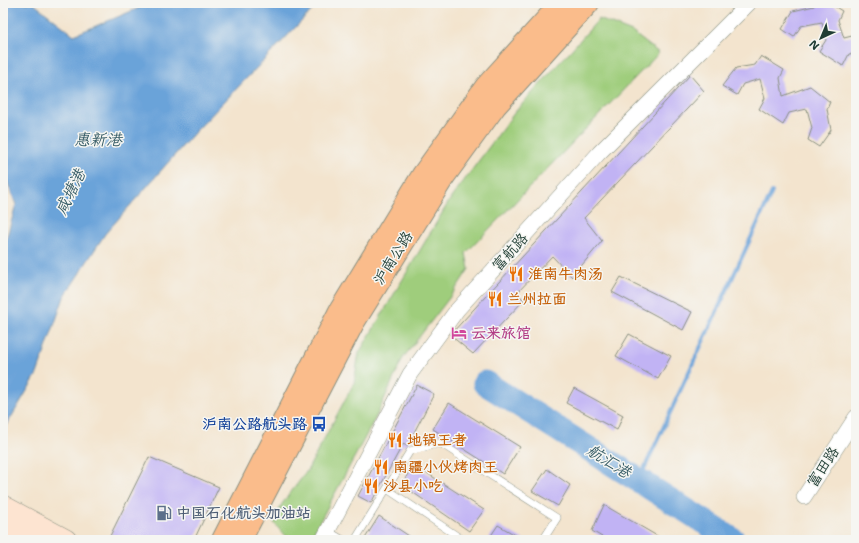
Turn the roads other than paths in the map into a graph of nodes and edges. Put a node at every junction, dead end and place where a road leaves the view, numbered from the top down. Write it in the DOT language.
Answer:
graph roads {
  1 [pos="562,3"];
  2 [pos="588,3"];
  3 [pos="749,3"];
  4 [pos="856,417"];
  5 [pos="387,489"];
  6 [pos="804,496"];
  7 [pos="3,506"];
  8 [pos="3,525"];
  9 [pos="326,536"];
  10 [pos="31,540"];
  11 [pos="66,540"];
  12 [pos="223,540"];
  13 [pos="240,540"];
  14 [pos="343,540"];
  15 [pos="355,540"];
  16 [pos="463,540"];
  17 [pos="543,540"];
  1 -- 12 [label="main road, 沪南公路"];
  2 -- 13 [label="main road, 沪南公路"];
  3 -- 9 [label="street, 富航路"];
  4 -- 6 [label="street, 富田路"];
  5 -- 15 [label="lane"];
  5 -- 16 [label="lane"];
  5 -- 17 [label="lane"];
  7 -- 11 [label="main road"];
  8 -- 10 [label="main road"];
  9 -- 14 [label="lane"];
}
